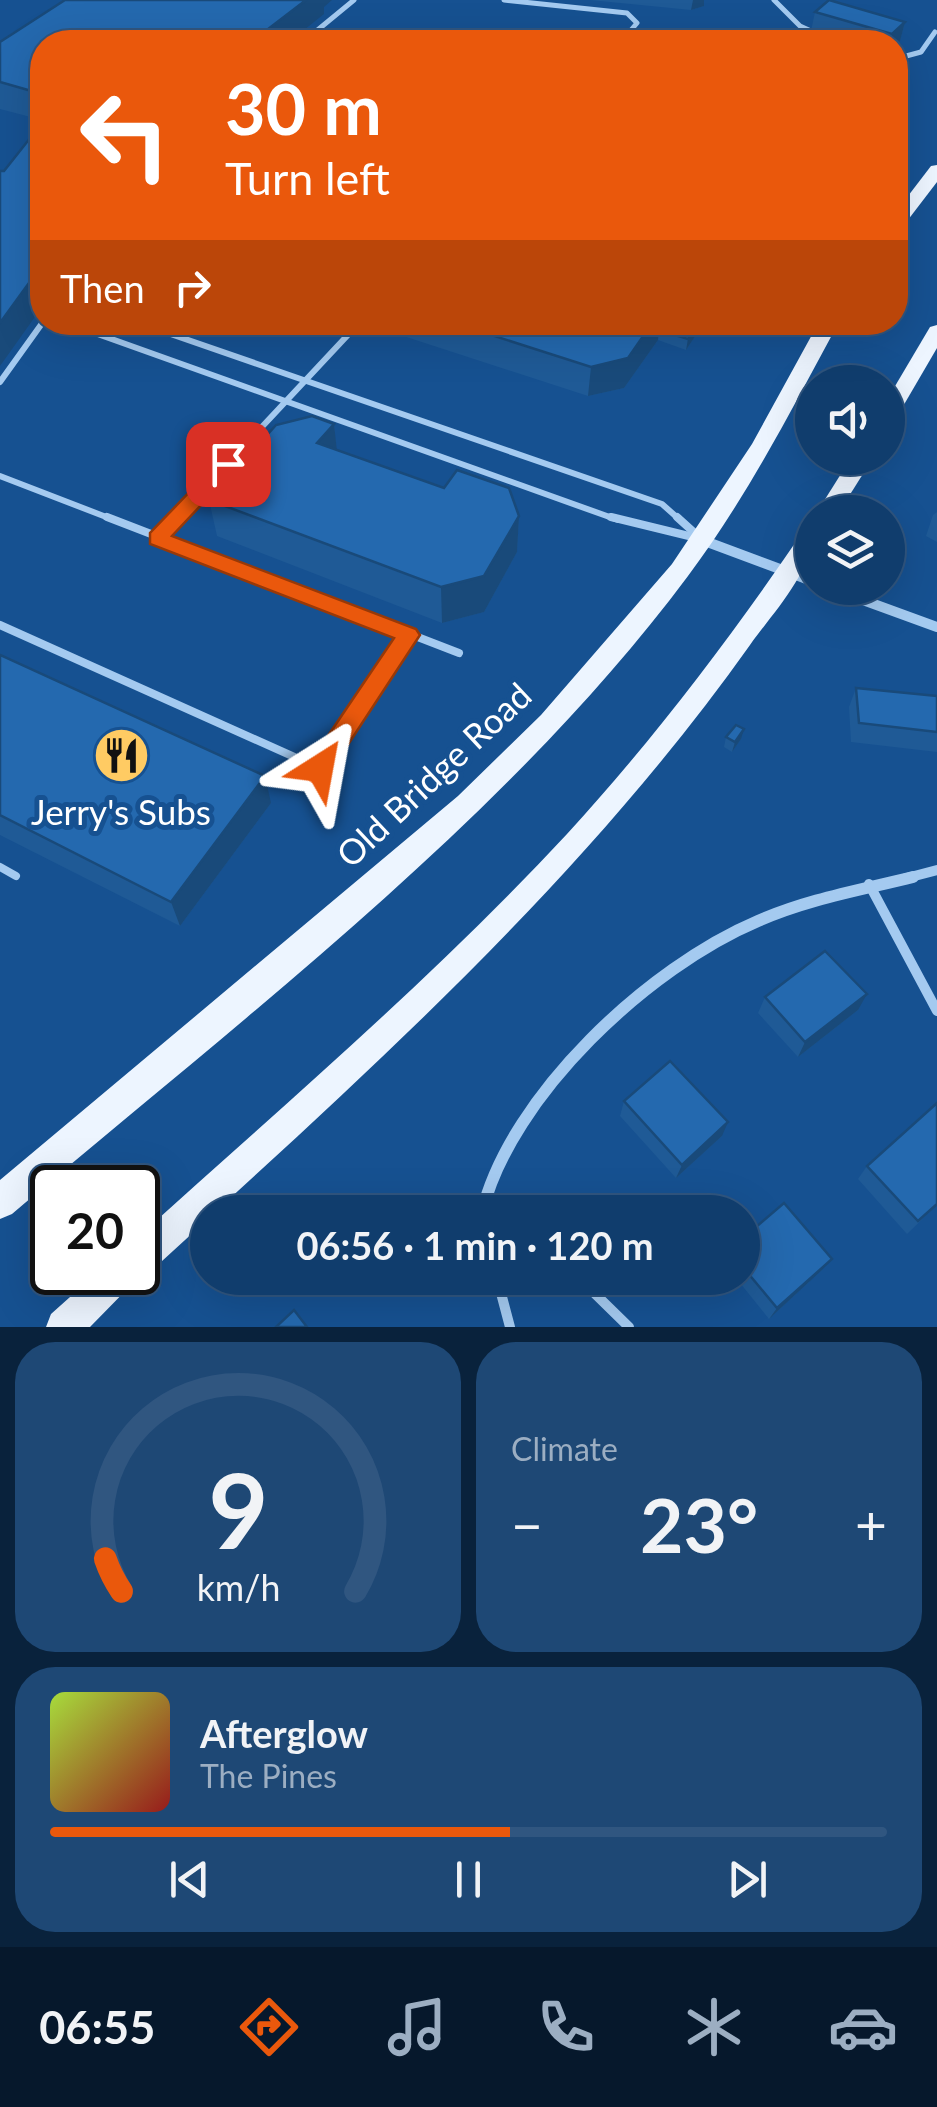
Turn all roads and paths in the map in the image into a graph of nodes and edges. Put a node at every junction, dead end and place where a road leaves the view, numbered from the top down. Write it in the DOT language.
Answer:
graph roads {
  1 [pos="354,0"];
  2 [pos="504,0"];
  3 [pos="774,0"];
  4 [pos="318,30"];
  5 [pos="631,30"];
  6 [pos="809,30"];
  7 [pos="935,32"];
  8 [pos="908,56"];
  9 [pos="937,170"];
  10 [pos="908,207"];
  11 [pos="937,331"];
  12 [pos="34,335"];
  13 [pos="100,335"];
  14 [pos="173,335"];
  15 [pos="348,335"];
  16 [pos="822,335"];
  17 [pos="305,381"];
  18 [pos="0,382"];
  19 [pos="905,386"];
  20 [pos="286,402"];
  21 [pos="0,476"];
  22 [pos="157,539"];
  23 [pos="701,539"];
  24 [pos="795,574"];
  25 [pos="795,583"];
  26 [pos="877,605"];
  27 [pos="0,625"];
  28 [pos="937,627"];
  29 [pos="408,635"];
  30 [pos="459,654"];
  31 [pos="0,867"];
  32 [pos="937,870"];
  33 [pos="16,876"];
  34 [pos="869,884"];
  35 [pos="937,1011"];
  36 [pos="483,1195"];
  37 [pos="0,1202"];
  38 [pos="160,1240"];
  39 [pos="99,1295"];
  40 [pos="500,1295"];
  41 [pos="597,1295"];
  42 [pos="64,1327"];
  43 [pos="510,1327"];
  44 [pos="630,1327"];
  1 -- 4 [label="lane"];
  2 -- 5 [label="lane"];
  3 -- 6 [label="lane"];
  7 -- 8 [label="lane"];
  9 -- 10 [label="main road"];
  11 -- 19 [label="main road"];
  12 -- 18 [label="lane"];
  13 -- 20 [label="lane"];
  14 -- 17 [label="lane"];
  15 -- 17 [label="lane"];
  16 -- 23 [label="main road, Old Bridge Road"];
  17 -- 20 [label="lane"];
  17 -- 23 [label="lane"];
  20 -- 22 [label="lane"];
  20 -- 23 [label="lane"];
  21 -- 22 [label="lane"];
  22 -- 29 [label="lane"];
  23 -- 24 [label="street"];
  23 -- 37 [label="main road, Old Bridge Road"];
  25 -- 38 [label="main road"];
  26 -- 28 [label="street"];
  27 -- 29 [label="lane"];
  29 -- 30 [label="lane"];
  31 -- 33 [label="lane"];
  32 -- 34 [label="street"];
  34 -- 35 [label="lane"];
  34 -- 36 [label="street"];
  39 -- 42 [label="main road"];
  40 -- 43 [label="lane"];
  41 -- 44 [label="lane"];
}
